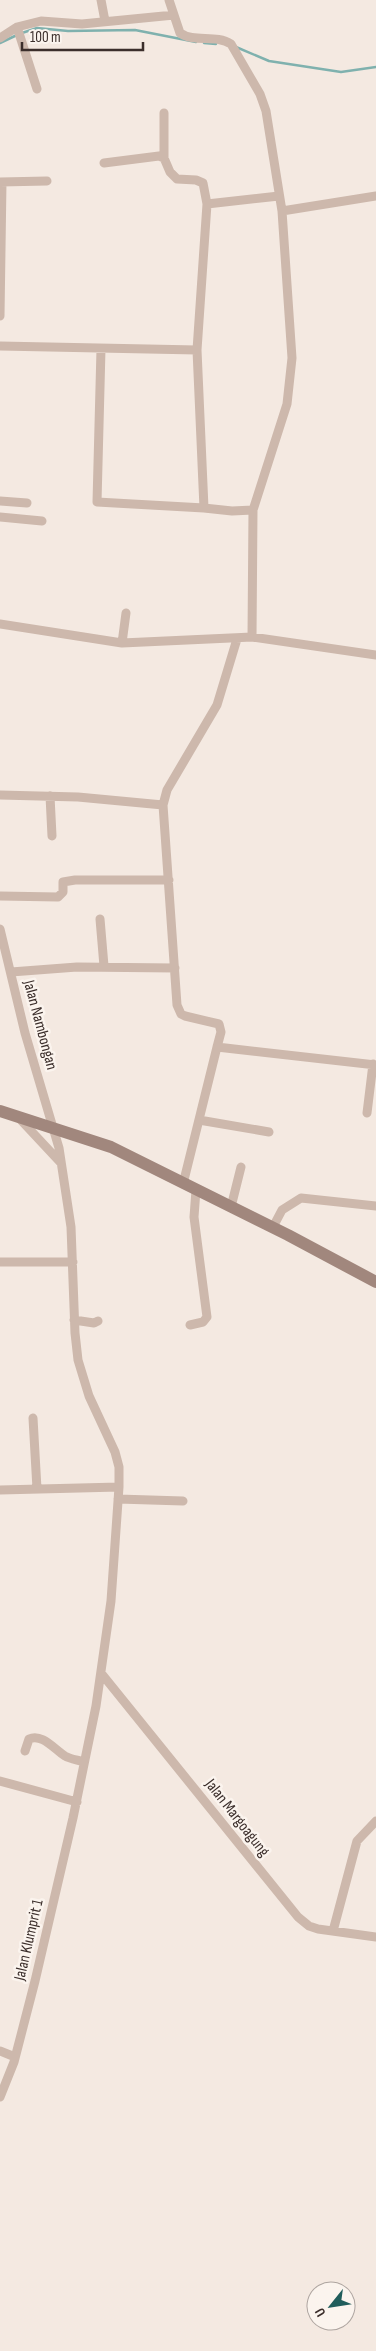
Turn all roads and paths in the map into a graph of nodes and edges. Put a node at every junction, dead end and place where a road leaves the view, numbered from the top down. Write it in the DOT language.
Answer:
graph roads {
  1 [pos="101,0"];
  2 [pos="169,0"];
  3 [pos="174,15"];
  4 [pos="105,21"];
  5 [pos="17,27"];
  6 [pos="0,38"];
  7 [pos="37,90"];
  8 [pos="164,114"];
  9 [pos="164,158"];
  10 [pos="104,163"];
  11 [pos="47,181"];
  12 [pos="1,182"];
  13 [pos="279,196"];
  14 [pos="376,196"];
  15 [pos="207,204"];
  16 [pos="282,210"];
  17 [pos="0,298"];
  18 [pos="0,316"];
  19 [pos="0,346"];
  20 [pos="101,349"];
  21 [pos="197,350"];
  22 [pos="0,501"];
  23 [pos="27,503"];
  24 [pos="204,508"];
  25 [pos="253,510"];
  26 [pos="0,517"];
  27 [pos="42,521"];
  28 [pos="126,613"];
  29 [pos="0,624"];
  30 [pos="252,637"];
  31 [pos="236,639"];
  32 [pos="122,643"];
  33 [pos="376,655"];
  34 [pos="0,795"];
  35 [pos="50,796"];
  36 [pos="163,805"];
  37 [pos="52,836"];
  38 [pos="169,880"];
  39 [pos="0,896"];
  40 [pos="100,918"];
  41 [pos="0,929"];
  42 [pos="104,966"];
  43 [pos="175,968"];
  44 [pos="11,972"];
  45 [pos="217,1048"];
  46 [pos="375,1064"];
  47 [pos="370,1107"];
  48 [pos="0,1111"];
  49 [pos="19,1118"];
  50 [pos="199,1120"];
  51 [pos="54,1128"];
  52 [pos="268,1132"];
  53 [pos="61,1163"];
  54 [pos="241,1167"];
  55 [pos="183,1184"];
  56 [pos="196,1190"];
  57 [pos="376,1206"];
  58 [pos="232,1207"];
  59 [pos="273,1227"];
  60 [pos="0,1262"];
  61 [pos="73,1262"];
  62 [pos="376,1282"];
  63 [pos="74,1320"];
  64 [pos="98,1321"];
  65 [pos="190,1326"];
  66 [pos="33,1418"];
  67 [pos="119,1487"];
  68 [pos="37,1488"];
  69 [pos="0,1490"];
  70 [pos="118,1499"];
  71 [pos="183,1501"];
  72 [pos="101,1673"];
  73 [pos="26,1751"];
  74 [pos="84,1762"];
  75 [pos="0,1781"];
  76 [pos="76,1802"];
  77 [pos="376,1821"];
  78 [pos="333,1931"];
  79 [pos="376,1937"];
  80 [pos="0,2050"];
  81 [pos="15,2058"];
  82 [pos="0,2097"];
  1 -- 4 [label="street"];
  2 -- 3 [label="street"];
  3 -- 4 [label="street"];
  3 -- 13 [label="street"];
  4 -- 5 [label="street"];
  5 -- 6 [label="street"];
  5 -- 7 [label="street"];
  8 -- 9 [label="street"];
  9 -- 10 [label="street"];
  9 -- 15 [label="street"];
  11 -- 12 [label="street"];
  12 -- 17 [label="street"];
  13 -- 15 [label="street"];
  13 -- 16 [label="street"];
  14 -- 16 [label="street"];
  15 -- 21 [label="street"];
  16 -- 25 [label="street"];
  17 -- 18 [label="street"];
  19 -- 20 [label="street"];
  20 -- 21 [label="street"];
  20 -- 24 [label="street"];
  21 -- 24 [label="street"];
  22 -- 23 [label="street"];
  24 -- 25 [label="street"];
  25 -- 30 [label="street"];
  26 -- 27 [label="street"];
  28 -- 32 [label="street"];
  29 -- 32 [label="street"];
  30 -- 31 [label="street"];
  30 -- 33 [label="street"];
  31 -- 32 [label="street"];
  31 -- 36 [label="street"];
  34 -- 35 [label="street"];
  35 -- 36 [label="street"];
  35 -- 37 [label="street"];
  36 -- 38 [label="street"];
  38 -- 39 [label="street"];
  38 -- 43 [label="street"];
  40 -- 42 [label="street"];
  41 -- 44 [label="street, Jalan Nambongan"];
  42 -- 43 [label="street"];
  42 -- 44 [label="street"];
  43 -- 45 [label="street"];
  44 -- 51 [label="street, Jalan Nambongan"];
  45 -- 46 [label="street"];
  45 -- 50 [label="street"];
  46 -- 47 [label="street"];
  48 -- 49 [label="street"];
  49 -- 51 [label="street"];
  49 -- 53 [label="street"];
  50 -- 52 [label="street"];
  50 -- 55 [label="street"];
  51 -- 53 [label="street, Jalan Nambongan"];
  51 -- 55 [label="street"];
  53 -- 61 [label="street, Jalan Nambongan"];
  54 -- 58 [label="street"];
  55 -- 56 [label="street"];
  56 -- 58 [label="street"];
  56 -- 65 [label="street"];
  57 -- 59 [label="street"];
  58 -- 59 [label="street"];
  59 -- 62 [label="street"];
  60 -- 61 [label="street"];
  61 -- 63 [label="street, Jalan Nambongan"];
  63 -- 64 [label="street"];
  63 -- 67 [label="street, Jalan Nambongan"];
  66 -- 68 [label="street"];
  67 -- 68 [label="street"];
  67 -- 70 [label="street, Jalan Klumprit 1"];
  68 -- 69 [label="street"];
  70 -- 71 [label="street"];
  70 -- 72 [label="street, Jalan Klumprit 1"];
  72 -- 74 [label="street, Jalan Klumprit 1"];
  72 -- 78 [label="street, Jalan Margoagung"];
  73 -- 74 [label="street"];
  74 -- 76 [label="street, Jalan Klumprit 1"];
  75 -- 76 [label="street"];
  76 -- 81 [label="street, Jalan Klumprit 1"];
  77 -- 78 [label="street"];
  78 -- 79 [label="street, Jalan Margoagung"];
  80 -- 81 [label="street"];
  81 -- 82 [label="street, Jalan Klumprit 1"];
}
